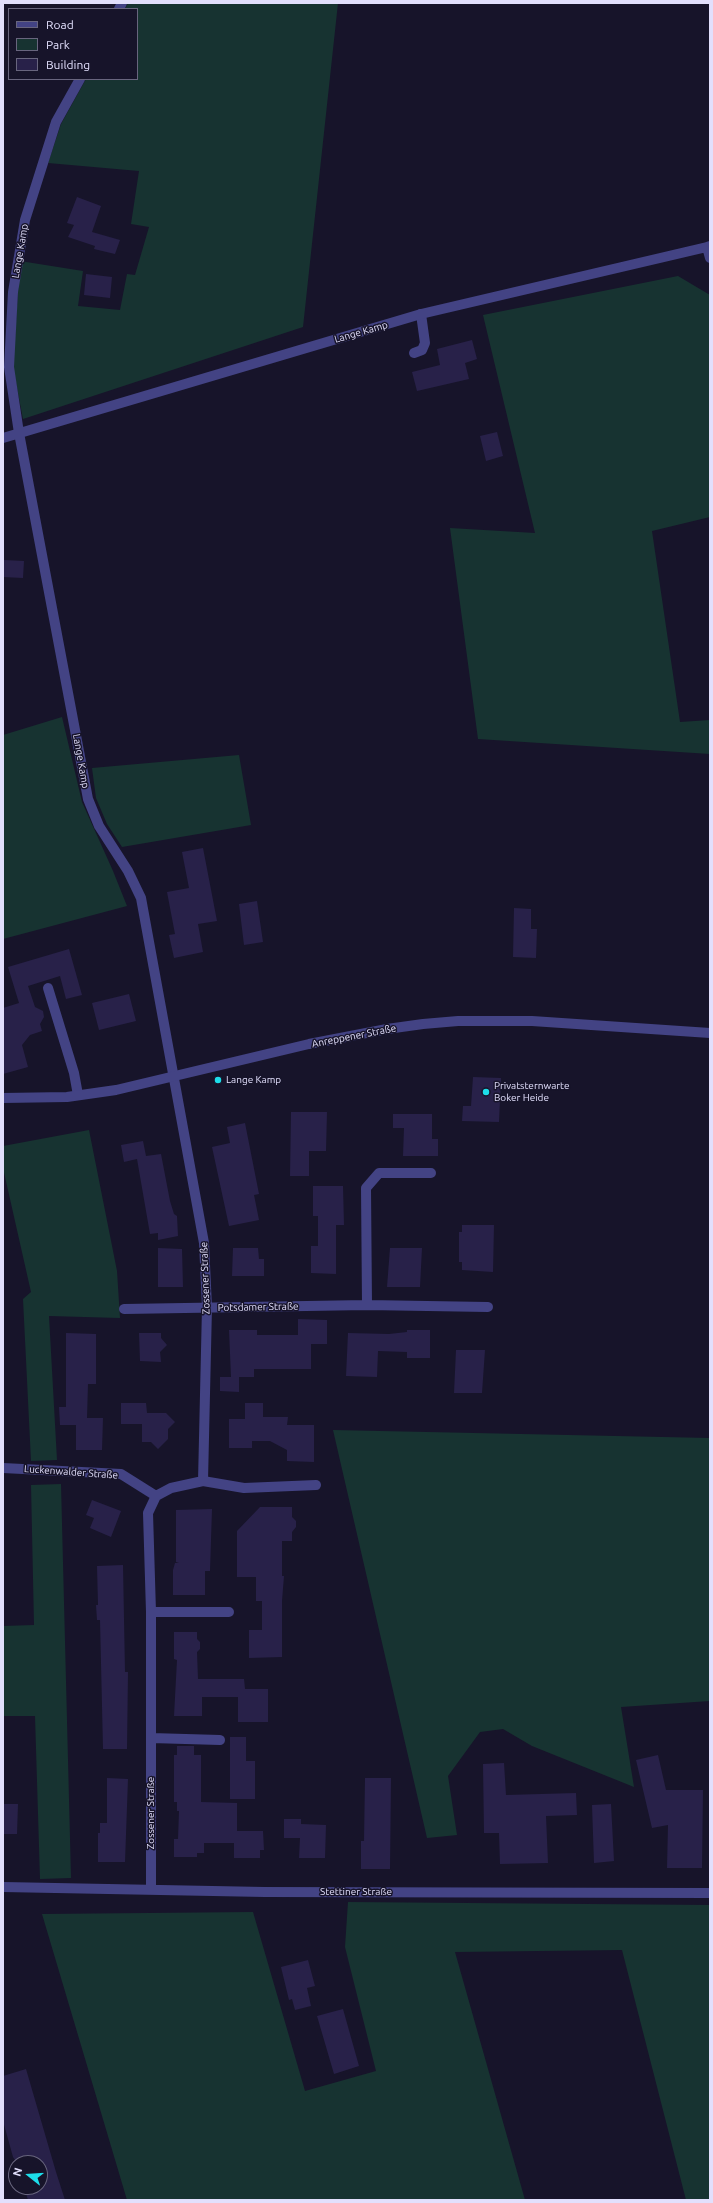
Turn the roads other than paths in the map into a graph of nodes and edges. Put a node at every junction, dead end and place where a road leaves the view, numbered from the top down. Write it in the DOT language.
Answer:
graph roads {
  1 [pos="79,80"];
  2 [pos="708,246"];
  3 [pos="710,258"];
  4 [pos="421,314"];
  5 [pos="414,354"];
  6 [pos="19,433"];
  7 [pos="3,438"];
  8 [pos="48,988"];
  9 [pos="710,1033"];
  10 [pos="174,1078"];
  11 [pos="78,1095"];
  12 [pos="3,1098"];
  13 [pos="431,1173"];
  14 [pos="367,1305"];
  15 [pos="206,1307"];
  16 [pos="488,1307"];
  17 [pos="124,1309"];
  18 [pos="3,1468"];
  19 [pos="203,1481"];
  20 [pos="316,1485"];
  21 [pos="156,1496"];
  22 [pos="151,1612"];
  23 [pos="229,1612"];
  24 [pos="151,1738"];
  25 [pos="220,1740"];
  26 [pos="3,1887"];
  27 [pos="151,1888"];
  28 [pos="710,1893"];
  1 -- 6 [label="street, Lange Kamp"];
  2 -- 3 [label="street"];
  2 -- 4 [label="street, Lange Kamp"];
  4 -- 5 [label="street"];
  4 -- 6 [label="street, Lange Kamp"];
  6 -- 7 [label="street, Lange Kamp"];
  6 -- 10 [label="street, Lange Kamp"];
  8 -- 11 [label="street"];
  9 -- 10 [label="street, Anreppener Straße"];
  10 -- 11 [label="street, Anreppener Straße"];
  10 -- 15 [label="street, Zossener Straße"];
  11 -- 12 [label="street, Anreppener Straße"];
  13 -- 14 [label="street"];
  14 -- 15 [label="street, Potsdamer Straße"];
  14 -- 16 [label="street, Potsdamer Straße"];
  15 -- 17 [label="street, Potsdamer Straße"];
  15 -- 19 [label="street, Zossener Straße"];
  18 -- 21 [label="street, Luckenwalder Straße"];
  19 -- 20 [label="street"];
  19 -- 21 [label="street"];
  21 -- 22 [label="street, Zossener Straße"];
  22 -- 23 [label="street"];
  22 -- 24 [label="street, Zossener Straße"];
  24 -- 25 [label="street"];
  24 -- 27 [label="street, Zossener Straße"];
  26 -- 27 [label="street, Stettiner Straße"];
  27 -- 28 [label="street, Stettiner Straße"];
}
